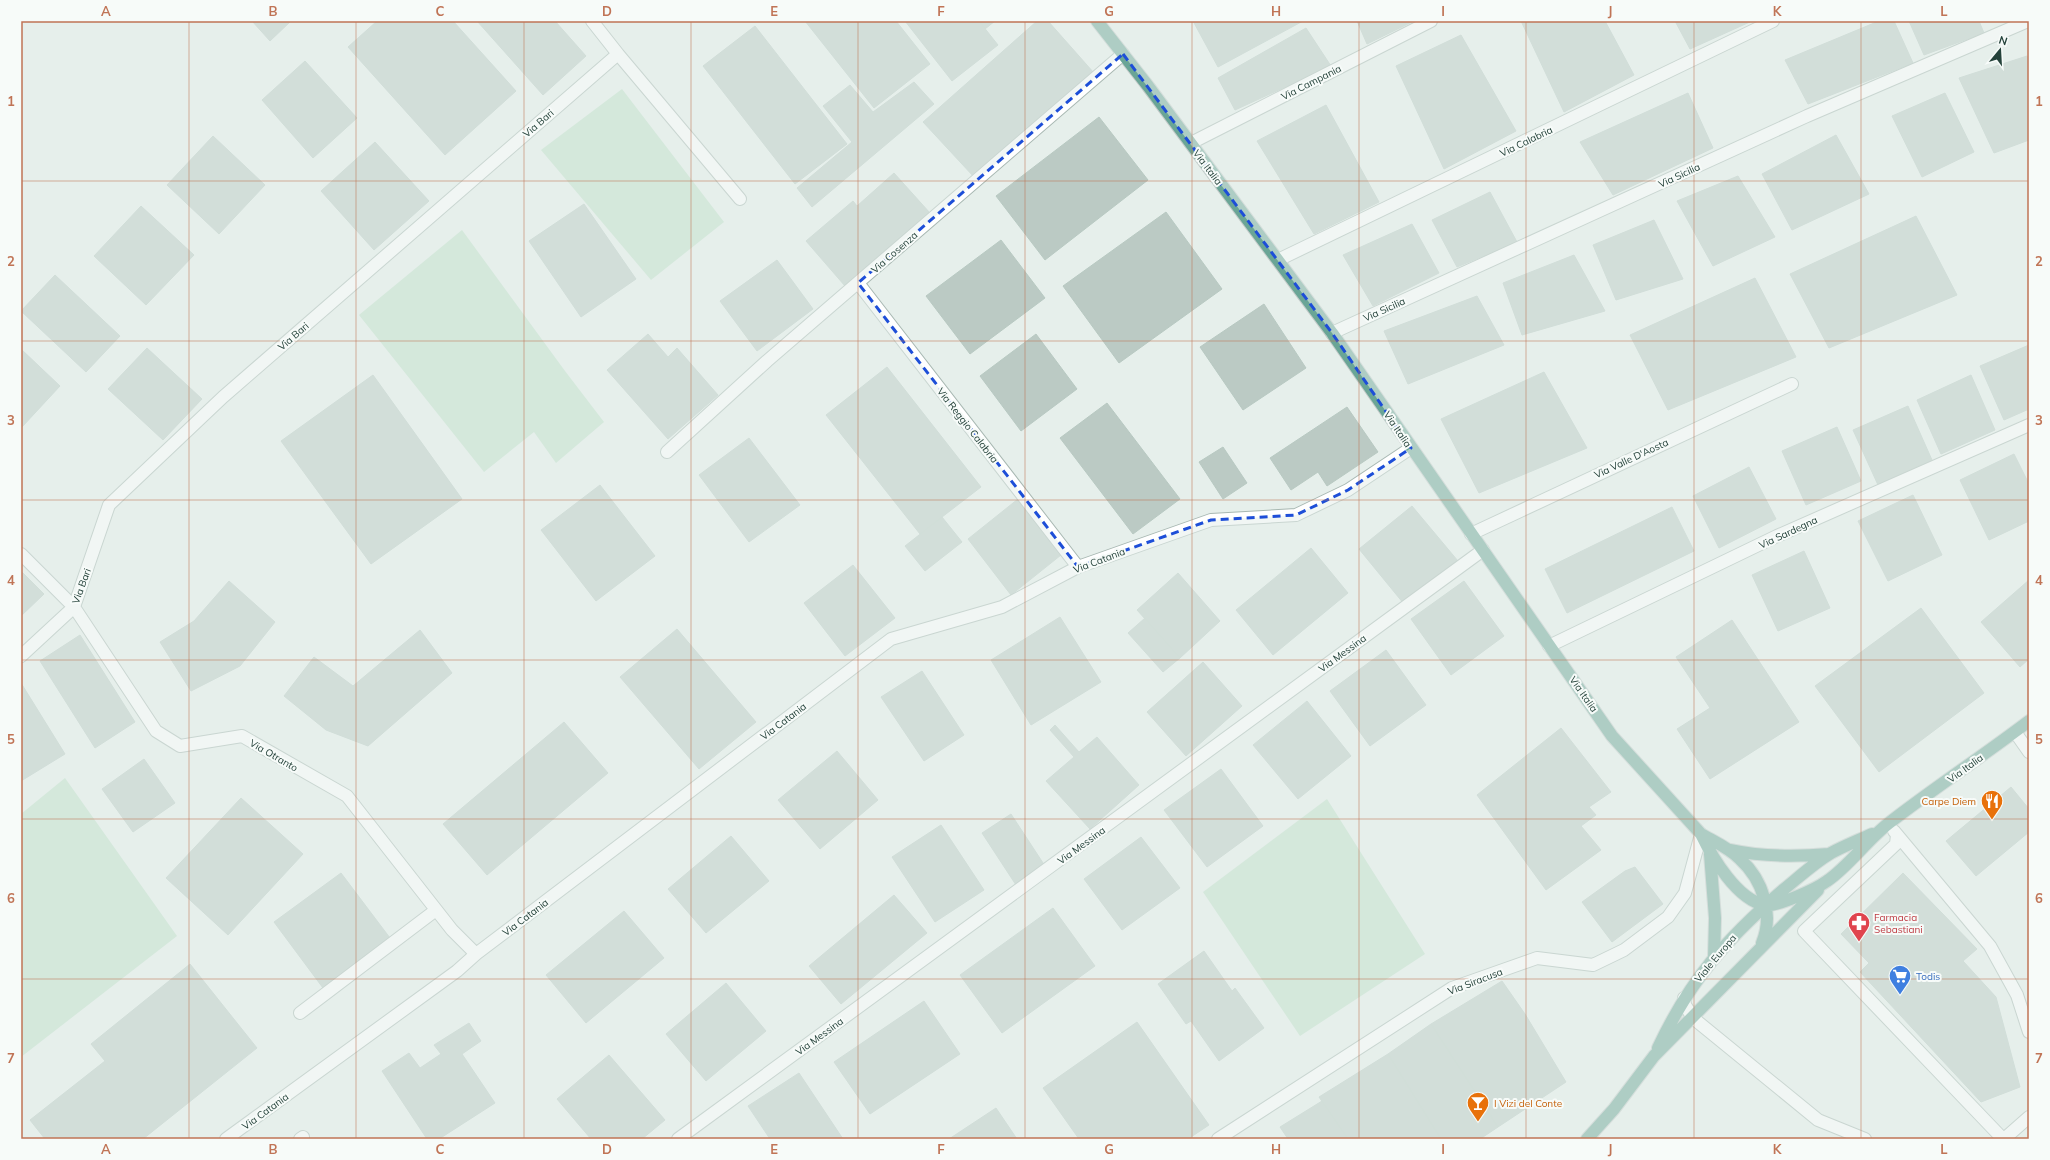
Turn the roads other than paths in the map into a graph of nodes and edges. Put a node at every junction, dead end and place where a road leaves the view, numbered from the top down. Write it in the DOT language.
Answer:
graph roads {
  1 [pos="592,21"];
  2 [pos="1097,21"];
  3 [pos="1431,21"];
  4 [pos="1773,21"];
  5 [pos="2028,21"];
  6 [pos="618,54"];
  7 [pos="1123,54"];
  8 [pos="1191,143"];
  9 [pos="740,199"];
  10 [pos="1278,260"];
  11 [pos="858,283"];
  12 [pos="1332,333"];
  13 [pos="1792,384"];
  14 [pos="2029,425"];
  15 [pos="1411,448"];
  16 [pos="667,452"];
  17 [pos="1471,534"];
  18 [pos="1483,550"];
  19 [pos="21,554"];
  20 [pos="1078,567"];
  21 [pos="74,607"];
  22 [pos="1549,646"];
  23 [pos="21,656"];
  24 [pos="2029,721"];
  25 [pos="2015,732"];
  26 [pos="2029,752"];
  27 [pos="1885,826"];
  28 [pos="1701,834"];
  29 [pos="1896,835"];
  30 [pos="1728,849"];
  31 [pos="1710,853"];
  32 [pos="1831,854"];
  33 [pos="1828,881"];
  34 [pos="1766,905"];
  35 [pos="436,910"];
  36 [pos="1761,947"];
  37 [pos="476,954"];
  38 [pos="1714,956"];
  39 [pos="1684,998"];
  40 [pos="300,1013"];
  41 [pos="1693,1018"];
  42 [pos="2029,1032"];
  43 [pos="1654,1056"];
  44 [pos="2029,1117"];
  45 [pos="226,1139"];
  46 [pos="678,1139"];
  47 [pos="1218,1139"];
  48 [pos="1587,1139"];
  49 [pos="1865,1139"];
  50 [pos="2004,1139"];
  1 -- 6 [label="street"];
  2 -- 7 [label="main road, Via Italia"];
  3 -- 8 [label="street, Via Campania"];
  4 -- 10 [label="street, Via Calabria"];
  5 -- 12 [label="street, Via Sicilia"];
  6 -- 9 [label="street"];
  6 -- 21 [label="street, Via Bari"];
  7 -- 8 [label="main road, Via Italia"];
  7 -- 11 [label="street, Via Cosenza"];
  8 -- 10 [label="main road, Via Italia"];
  10 -- 12 [label="main road, Via Italia"];
  11 -- 16 [label="street, Via Cosenza"];
  11 -- 20 [label="street, Via Reggio Calabria"];
  12 -- 15 [label="main road, Via Italia"];
  13 -- 17 [label="street, Via Valle D'Aosta"];
  14 -- 22 [label="street, Via Sardegna"];
  15 -- 17 [label="main road, Via Italia"];
  15 -- 20 [label="street, Via Catania"];
  17 -- 18 [label="main road, Via Italia"];
  18 -- 22 [label="main road, Via Italia"];
  18 -- 46 [label="street, Via Messina"];
  19 -- 21 [label="street, Via Otranto"];
  20 -- 37 [label="street, Via Catania"];
  21 -- 23 [label="street, Via Bari"];
  21 -- 35 [label="street, Via Otranto"];
  22 -- 28 [label="main road, Via Italia"];
  24 -- 25 [label="main road, Via Italia"];
  25 -- 26 [label="street"];
  25 -- 27 [label="main road, Via Italia"];
  27 -- 29 [label="street"];
  27 -- 32 [label="main road, Via Italia"];
  27 -- 33 [label="main road, Via Italia"];
  28 -- 30 [label="main road, Via Italia"];
  28 -- 31 [label="main road, Via Italia"];
  28 -- 47 [label="street, Via Siracusa"];
  29 -- 42 [label="street"];
  29 -- 50 [label="street"];
  30 -- 32 [label="main road, Via Italia"];
  30 -- 34 [label="main road, Via Italia"];
  31 -- 34 [label="main road, Via Italia"];
  31 -- 38 [label="main road, Via Italia"];
  32 -- 34 [label="main road, Via Italia"];
  33 -- 34 [label="main road, Via Italia"];
  33 -- 36 [label="main road, Viale Europa"];
  34 -- 36 [label="main road, Viale Europa"];
  34 -- 38 [label="main road, Viale Europa"];
  35 -- 37 [label="street, Via Otranto"];
  35 -- 40 [label="street"];
  36 -- 41 [label="main road, Viale Europa"];
  37 -- 45 [label="street, Via Catania"];
  38 -- 39 [label="main road, Viale Europa"];
  39 -- 41 [label="street"];
  39 -- 43 [label="main road, Viale Europa"];
  41 -- 43 [label="main road, Viale Europa"];
  41 -- 49 [label="street"];
  43 -- 48 [label="main road, Viale Europa"];
  44 -- 50 [label="street"];
}
